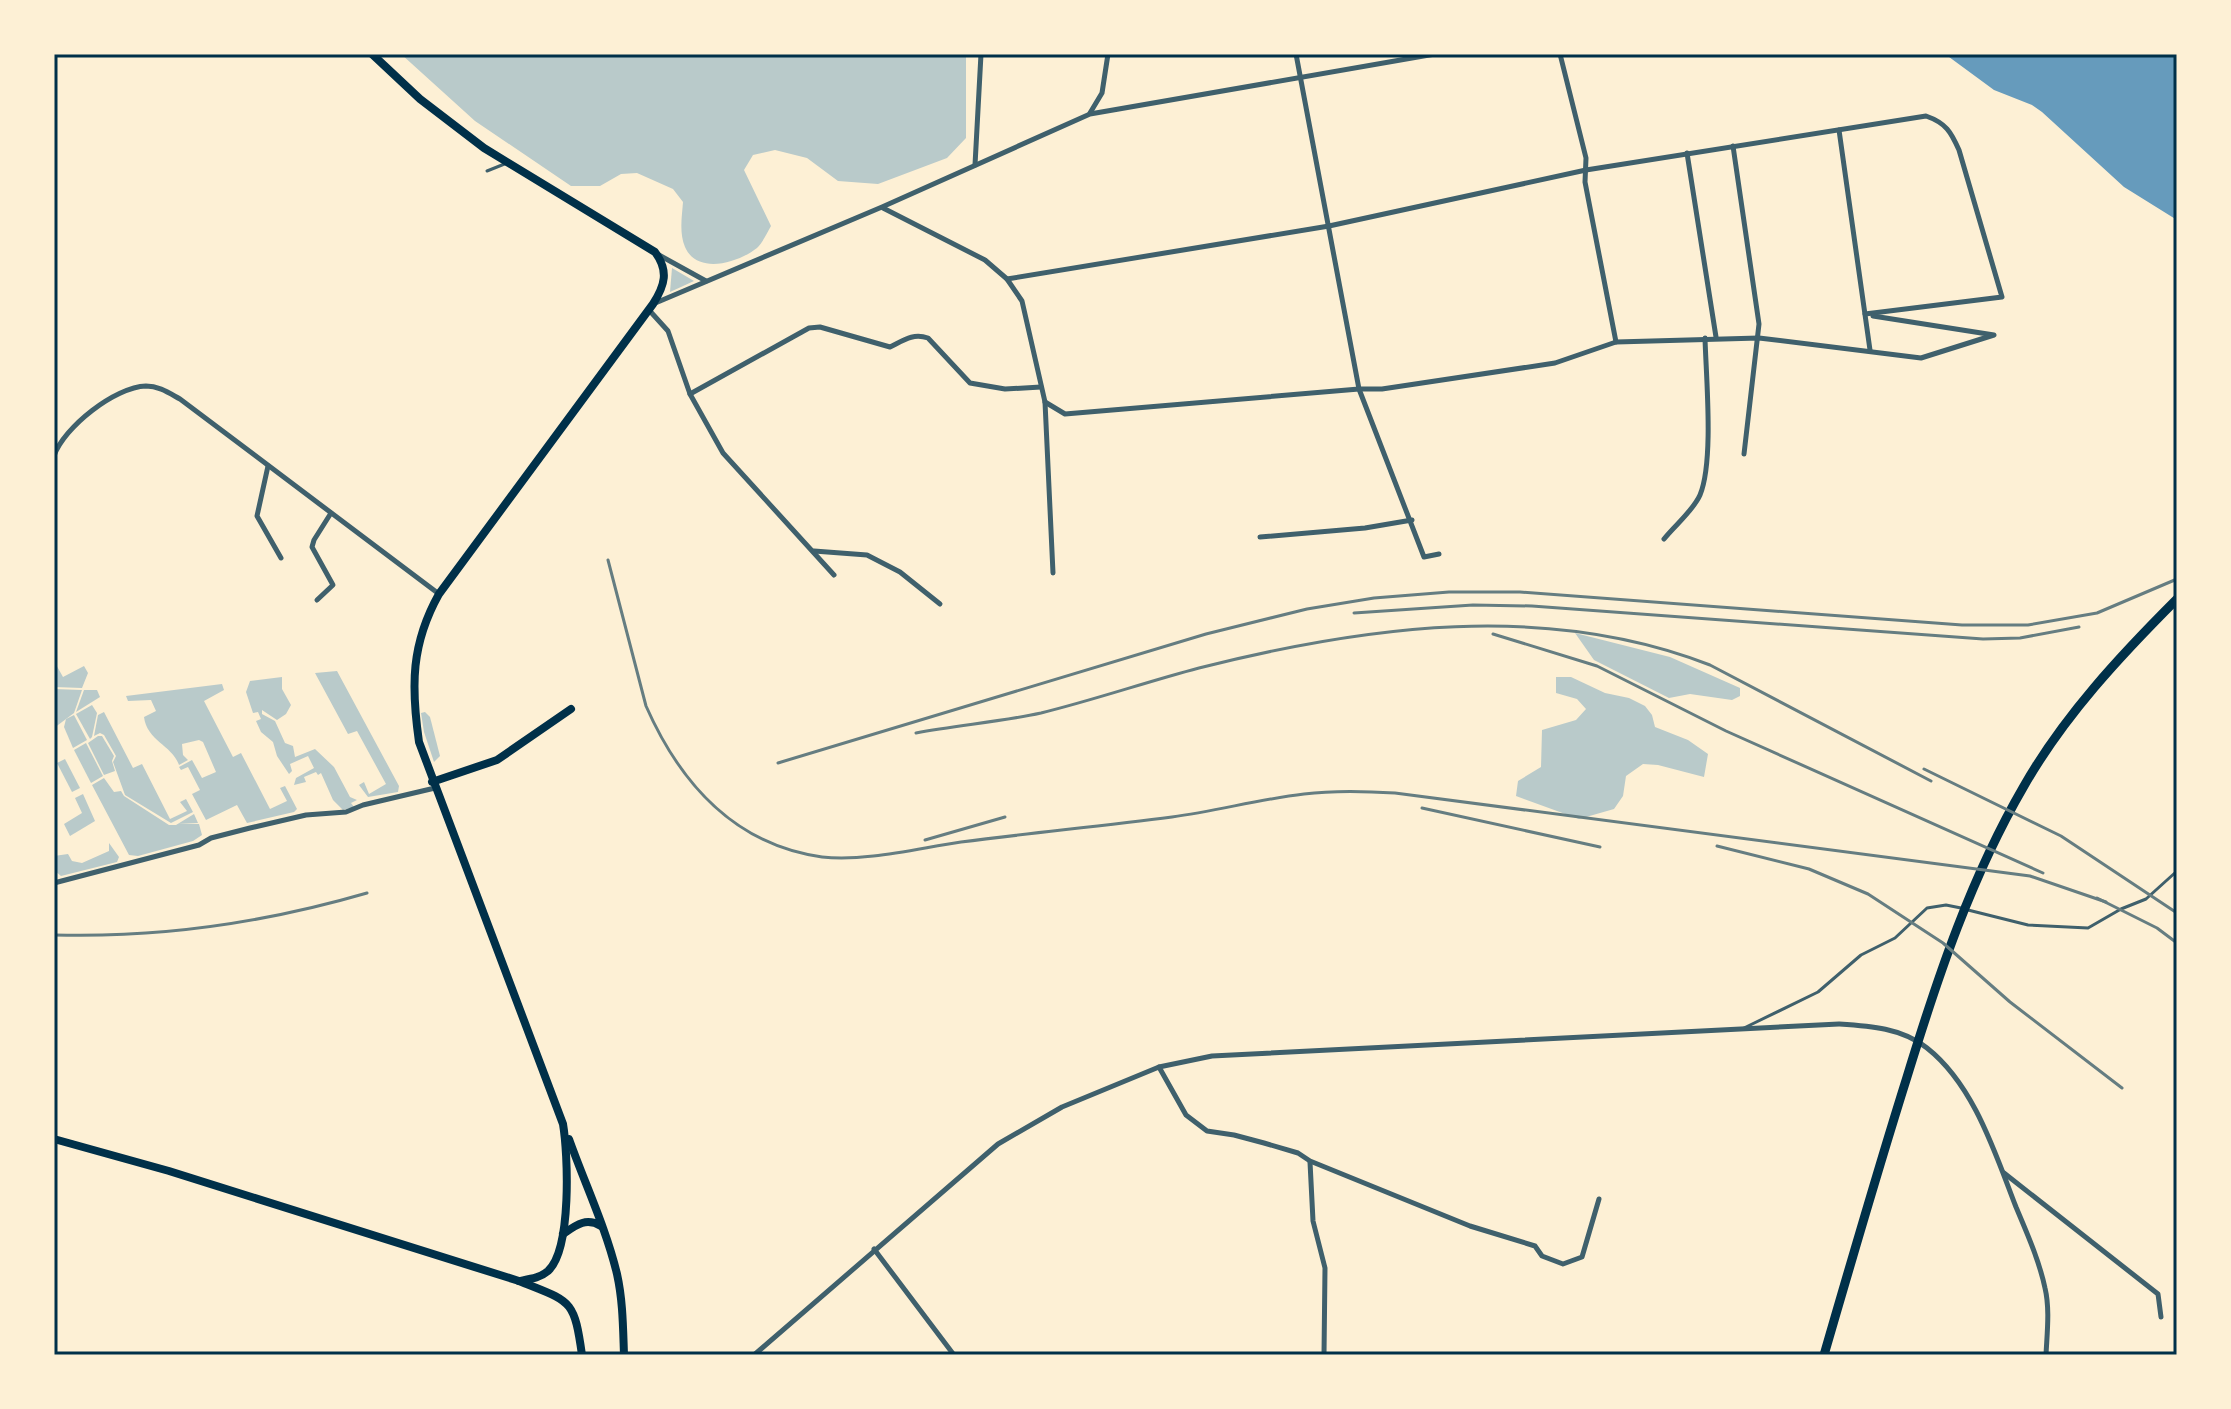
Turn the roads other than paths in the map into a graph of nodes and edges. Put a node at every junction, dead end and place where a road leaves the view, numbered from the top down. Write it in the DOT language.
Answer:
graph roads {
  1 [pos="372,54"];
  2 [pos="981,54"];
  3 [pos="1108,54"];
  4 [pos="1296,54"];
  5 [pos="1435,54"];
  6 [pos="1560,54"];
  7 [pos="1299,77"];
  8 [pos="1090,114"];
  9 [pos="1839,130"];
  10 [pos="1733,146"];
  11 [pos="1687,153"];
  12 [pos="507,163"];
  13 [pos="975,165"];
  14 [pos="1586,170"];
  15 [pos="487,171"];
  16 [pos="882,207"];
  17 [pos="1329,226"];
  18 [pos="655,252"];
  19 [pos="1007,279"];
  20 [pos="707,282"];
  21 [pos="651,307"];
  22 [pos="1865,314"];
  23 [pos="1716,337"];
  24 [pos="1705,338"];
  25 [pos="1759,338"];
  26 [pos="1616,342"];
  27 [pos="1870,350"];
  28 [pos="1041,387"];
  29 [pos="1359,389"];
  30 [pos="690,394"];
  31 [pos="1045,402"];
  32 [pos="1744,454"];
  33 [pos="54,456"];
  34 [pos="268,466"];
  35 [pos="331,513"];
  36 [pos="1412,520"];
  37 [pos="1260,537"];
  38 [pos="1664,539"];
  39 [pos="813,551"];
  40 [pos="1439,554"];
  41 [pos="281,558"];
  42 [pos="1053,573"];
  43 [pos="834,575"];
  44 [pos="439,594"];
  45 [pos="2177,599"];
  46 [pos="317,600"];
  47 [pos="940,604"];
  48 [pos="571,709"];
  49 [pos="434,785"];
  50 [pos="2177,871"];
  51 [pos="54,883"];
  52 [pos="1742,1029"];
  53 [pos="1159,1067"];
  54 [pos="563,1124"];
  55 [pos="54,1139"];
  56 [pos="1310,1161"];
  57 [pos="2002,1172"];
  58 [pos="1599,1199"];
  59 [pos="602,1226"];
  60 [pos="563,1234"];
  61 [pos="874,1249"];
  62 [pos="519,1281"];
  63 [pos="2161,1317"];
  64 [pos="582,1355"];
  65 [pos="624,1355"];
  66 [pos="754,1355"];
  67 [pos="954,1355"];
  68 [pos="1324,1355"];
  69 [pos="1824,1355"];
  70 [pos="2046,1355"];
  1 -- 12 [label="main road"];
  2 -- 13 [label="street"];
  3 -- 8 [label="street"];
  4 -- 7 [label="street"];
  5 -- 7 [label="street"];
  6 -- 14 [label="street"];
  7 -- 8 [label="street"];
  7 -- 17 [label="street"];
  8 -- 13 [label="street"];
  9 -- 10 [label="street"];
  9 -- 22 [label="street"];
  9 -- 22 [label="street"];
  10 -- 11 [label="street"];
  10 -- 25 [label="street"];
  11 -- 14 [label="street"];
  11 -- 23 [label="street"];
  12 -- 15 [label="lane"];
  12 -- 18 [label="main road"];
  13 -- 16 [label="street"];
  14 -- 17 [label="street"];
  14 -- 26 [label="street"];
  16 -- 19 [label="street"];
  16 -- 20 [label="street"];
  17 -- 19 [label="street"];
  17 -- 29 [label="street"];
  18 -- 20 [label="street"];
  18 -- 21 [label="main road"];
  19 -- 28 [label="street"];
  20 -- 21 [label="street"];
  21 -- 30 [label="street"];
  21 -- 44 [label="main road"];
  22 -- 27 [label="street"];
  22 -- 27 [label="street"];
  23 -- 24 [label="street"];
  23 -- 25 [label="street"];
  24 -- 26 [label="street"];
  24 -- 38 [label="street"];
  25 -- 27 [label="street"];
  25 -- 32 [label="street"];
  26 -- 29 [label="street"];
  28 -- 30 [label="street"];
  28 -- 31 [label="street"];
  29 -- 31 [label="street"];
  29 -- 36 [label="street"];
  30 -- 39 [label="street"];
  31 -- 42 [label="street"];
  33 -- 34 [label="street"];
  34 -- 35 [label="street"];
  34 -- 41 [label="street"];
  35 -- 44 [label="street"];
  35 -- 46 [label="street"];
  36 -- 37 [label="street"];
  36 -- 40 [label="street"];
  39 -- 43 [label="street"];
  39 -- 47 [label="street"];
  44 -- 49 [label="main road"];
  45 -- 69 [label="highway"];
  48 -- 49 [label="main road"];
  49 -- 51 [label="street"];
  49 -- 54 [label="main road"];
  50 -- 52 [label="lane"];
  52 -- 53 [label="street"];
  52 -- 57 [label="street"];
  53 -- 56 [label="street"];
  53 -- 61 [label="street"];
  54 -- 59 [label="main road"];
  54 -- 60 [label="main road"];
  55 -- 62 [label="main road"];
  56 -- 58 [label="street"];
  56 -- 68 [label="street"];
  57 -- 63 [label="street"];
  57 -- 70 [label="street"];
  59 -- 60 [label="main road"];
  59 -- 65 [label="main road"];
  60 -- 62 [label="main road"];
  61 -- 66 [label="street"];
  61 -- 67 [label="street"];
  62 -- 64 [label="main road"];
}
